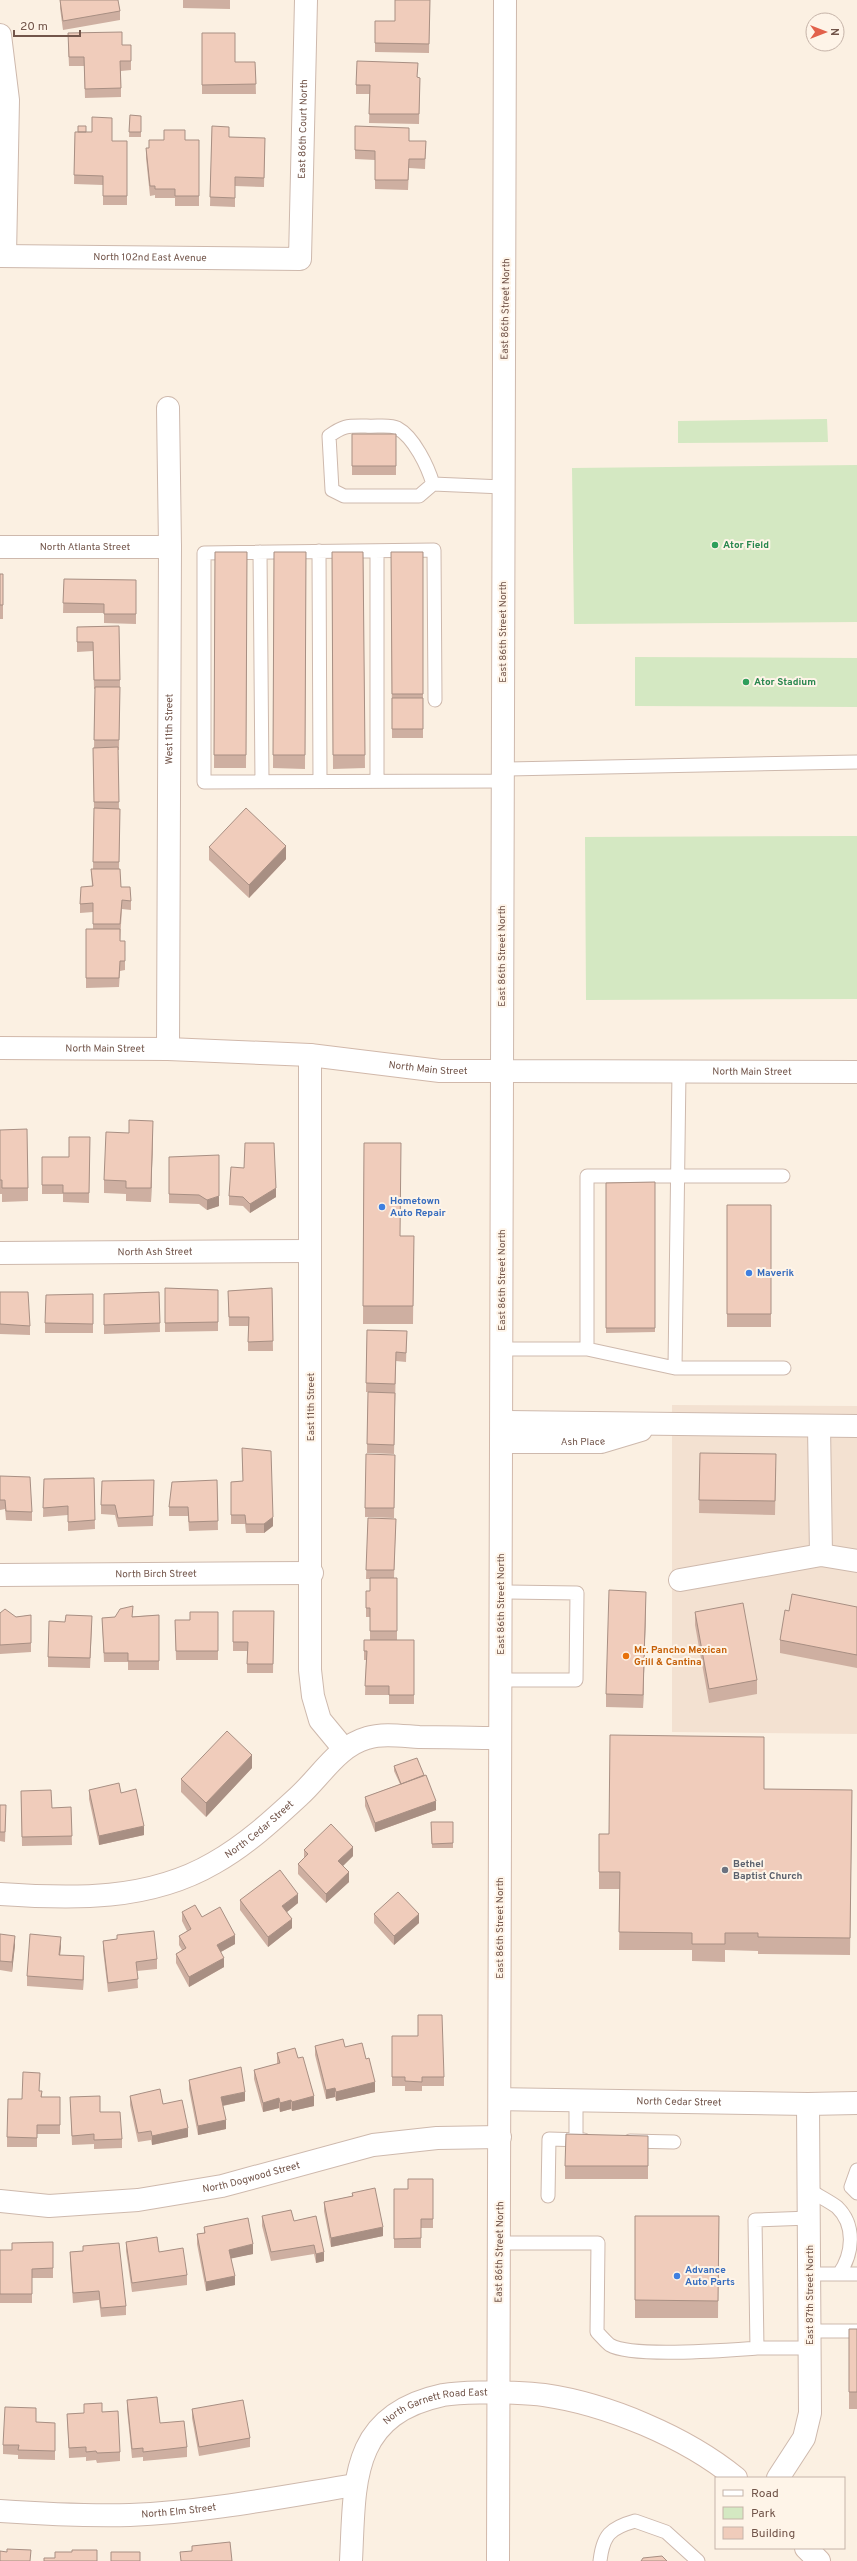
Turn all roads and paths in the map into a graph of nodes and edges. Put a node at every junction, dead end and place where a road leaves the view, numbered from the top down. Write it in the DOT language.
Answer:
graph roads {
  1 [pos="306,0"];
  2 [pos="505,0"];
  3 [pos="0,35"];
  4 [pos="2,256"];
  5 [pos="300,259"];
  6 [pos="168,408"];
  7 [pos="433,484"];
  8 [pos="503,487"];
  9 [pos="0,547"];
  10 [pos="170,547"];
  11 [pos="319,551"];
  12 [pos="377,551"];
  13 [pos="260,552"];
  14 [pos="435,700"];
  15 [pos="857,762"];
  16 [pos="502,775"];
  17 [pos="262,781"];
  18 [pos="320,781"];
  19 [pos="377,781"];
  20 [pos="0,1048"];
  21 [pos="168,1049"];
  22 [pos="310,1055"];
  23 [pos="502,1071"];
  24 [pos="679,1072"];
  25 [pos="857,1072"];
  26 [pos="678,1176"];
  27 [pos="783,1176"];
  28 [pos="310,1251"];
  29 [pos="0,1253"];
  30 [pos="502,1349"];
  31 [pos="587,1349"];
  32 [pos="675,1368"];
  33 [pos="784,1368"];
  34 [pos="819,1426"];
  35 [pos="857,1426"];
  36 [pos="502,1432"];
  37 [pos="821,1555"];
  38 [pos="857,1561"];
  39 [pos="312,1573"];
  40 [pos="0,1575"];
  41 [pos="680,1580"];
  42 [pos="501,1592"];
  43 [pos="500,1680"];
  44 [pos="500,1738"];
  45 [pos="344,1749"];
  46 [pos="0,1894"];
  47 [pos="500,2099"];
  48 [pos="576,2100"];
  49 [pos="857,2103"];
  50 [pos="808,2104"];
  51 [pos="500,2137"];
  52 [pos="576,2140"];
  53 [pos="598,2140"];
  54 [pos="613,2140"];
  55 [pos="674,2142"];
  56 [pos="857,2170"];
  57 [pos="810,2190"];
  58 [pos="857,2193"];
  59 [pos="548,2196"];
  60 [pos="0,2201"];
  61 [pos="810,2218"];
  62 [pos="500,2243"];
  63 [pos="810,2274"];
  64 [pos="839,2274"];
  65 [pos="857,2274"];
  66 [pos="857,2332"];
  67 [pos="810,2340"];
  68 [pos="757,2348"];
  69 [pos="498,2392"];
  70 [pos="735,2477"];
  71 [pos="779,2477"];
  72 [pos="355,2485"];
  73 [pos="0,2511"];
  74 [pos="351,2561"];
  75 [pos="498,2561"];
  76 [pos="600,2561"];
  77 [pos="698,2561"];
  1 -- 5 [label="street, East 86th Court North"];
  2 -- 8 [label="street, East 86th Street North"];
  3 -- 4 [label="street"];
  4 -- 5 [label="street, North 102nd East Avenue"];
  6 -- 10 [label="street, West 11th Street"];
  7 -- 7 [label="lane"];
  7 -- 8 [label="lane"];
  8 -- 16 [label="street, East 86th Street North"];
  9 -- 10 [label="street, North Atlanta Street"];
  10 -- 21 [label="street, West 11th Street"];
  11 -- 12 [label="lane"];
  11 -- 13 [label="lane"];
  11 -- 18 [label="lane"];
  12 -- 14 [label="lane"];
  12 -- 19 [label="lane"];
  13 -- 17 [label="lane"];
  13 -- 17 [label="lane"];
  15 -- 16 [label="lane"];
  16 -- 19 [label="lane"];
  16 -- 23 [label="street, East 86th Street North"];
  17 -- 18 [label="lane"];
  18 -- 19 [label="lane"];
  20 -- 21 [label="street, North Main Street"];
  21 -- 22 [label="street, North Main Street"];
  22 -- 23 [label="street, North Main Street"];
  22 -- 28 [label="street, East 11th Street"];
  23 -- 24 [label="street, North Main Street"];
  23 -- 30 [label="street, East 86th Street North"];
  24 -- 25 [label="street, North Main Street"];
  24 -- 26 [label="lane"];
  26 -- 27 [label="lane"];
  26 -- 31 [label="lane"];
  26 -- 32 [label="lane"];
  28 -- 29 [label="street, North Ash Street"];
  28 -- 39 [label="street, East 11th Street"];
  30 -- 31 [label="lane"];
  30 -- 36 [label="street, East 86th Street North"];
  31 -- 32 [label="lane"];
  32 -- 33 [label="lane"];
  34 -- 35 [label="street, Ash Place"];
  34 -- 36 [label="street, Ash Place"];
  34 -- 37 [label="street"];
  36 -- 42 [label="street, East 86th Street North"];
  37 -- 38 [label="street"];
  37 -- 41 [label="street"];
  39 -- 40 [label="street, North Birch Street"];
  39 -- 45 [label="street, East 11th Street"];
  42 -- 43 [label="street, East 86th Street North"];
  42 -- 43 [label="lane"];
  43 -- 44 [label="street, East 86th Street North"];
  44 -- 45 [label="street, North Cedar Street"];
  44 -- 47 [label="street, East 86th Street North"];
  45 -- 46 [label="street, North Cedar Street"];
  47 -- 48 [label="street, North Cedar Street"];
  47 -- 51 [label="street, East 86th Street North"];
  48 -- 50 [label="street, North Cedar Street"];
  48 -- 52 [label="lane"];
  49 -- 50 [label="street, North Cedar Street"];
  50 -- 57 [label="street, East 87th Street North"];
  51 -- 60 [label="street, North Dogwood Street"];
  51 -- 62 [label="street, East 86th Street North"];
  52 -- 53 [label="lane"];
  52 -- 59 [label="lane"];
  54 -- 55 [label="lane"];
  56 -- 58 [label="lane"];
  57 -- 61 [label="street, East 87th Street North"];
  57 -- 64 [label="lane"];
  61 -- 63 [label="street, East 87th Street North"];
  61 -- 68 [label="lane"];
  62 -- 68 [label="lane"];
  62 -- 69 [label="street, East 86th Street North"];
  63 -- 64 [label="lane"];
  63 -- 67 [label="street, East 87th Street North"];
  64 -- 65 [label="lane"];
  66 -- 67 [label="lane"];
  67 -- 68 [label="lane"];
  67 -- 71 [label="street, East 87th Street North"];
  69 -- 70 [label="street, North Garnett Road East"];
  69 -- 72 [label="street, North Garnett Road East"];
  69 -- 75 [label="street, East 86th Street North"];
  72 -- 73 [label="street, North Elm Street"];
  72 -- 74 [label="street, North Garnett Road East"];
  76 -- 77 [label="lane"];
}
